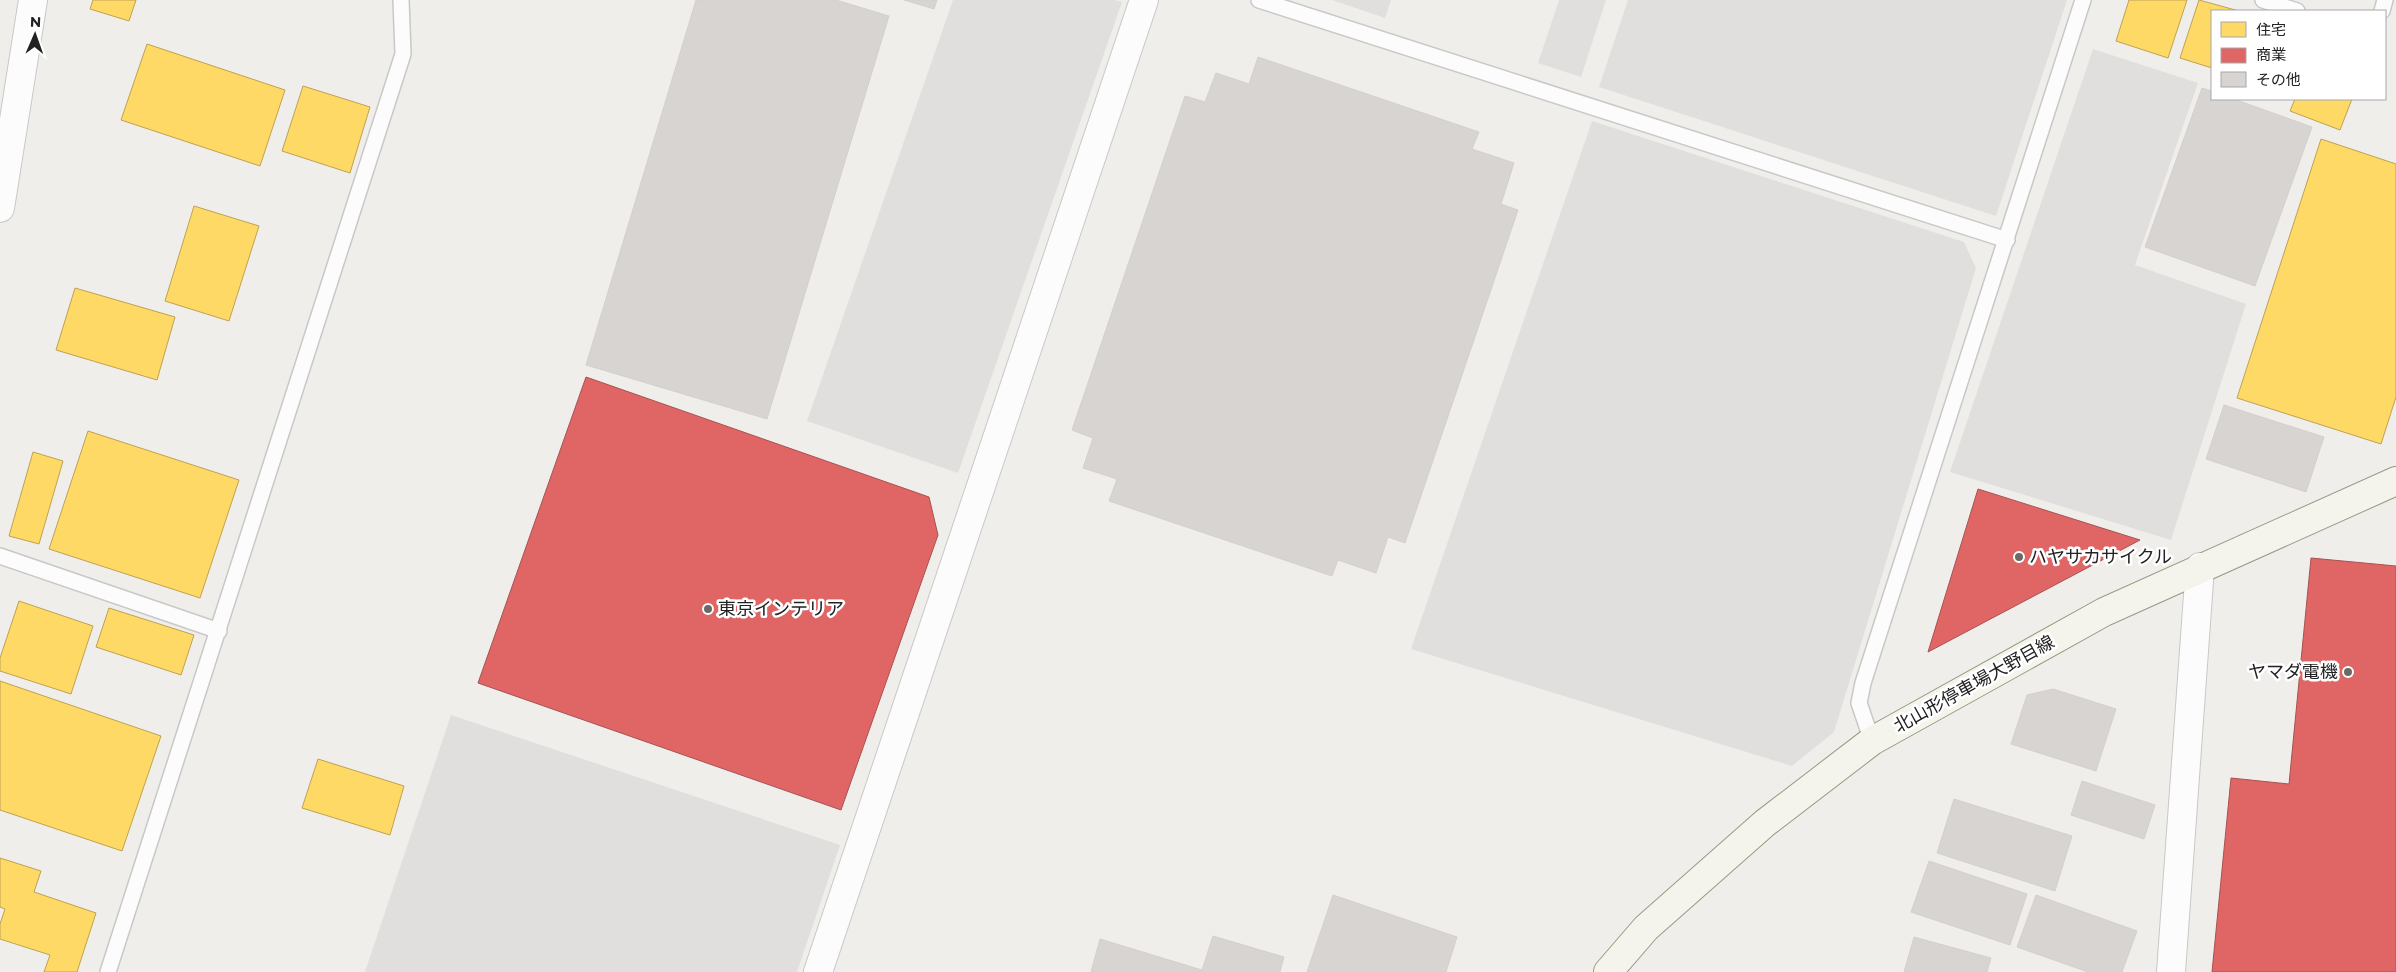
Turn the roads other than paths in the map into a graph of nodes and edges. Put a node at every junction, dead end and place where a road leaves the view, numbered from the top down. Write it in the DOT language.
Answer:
graph roads {
  1 [pos="33,0"];
  2 [pos="402,0"];
  3 [pos="1144,0"];
  4 [pos="1259,0"];
  5 [pos="2083,0"];
  6 [pos="2263,0"];
  7 [pos="2294,10"];
  8 [pos="8,118"];
  9 [pos="0,208"];
  10 [pos="2007,240"];
  11 [pos="2395,478"];
  12 [pos="0,556"];
  13 [pos="2200,567"];
  14 [pos="219,632"];
  15 [pos="1872,741"];
  16 [pos="108,972"];
  17 [pos="818,972"];
  18 [pos="1608,972"];
  19 [pos="2171,972"];
  1 -- 8 [label="street"];
  2 -- 14 [label="lane"];
  3 -- 17 [label="street"];
  4 -- 10 [label="lane"];
  5 -- 10 [label="lane"];
  6 -- 7 [label="lane"];
  8 -- 9 [label="street"];
  10 -- 15 [label="lane"];
  11 -- 13 [label="main road, 北山形停車場大野目線"];
  12 -- 14 [label="lane"];
  13 -- 15 [label="main road, 北山形停車場大野目線"];
  13 -- 19 [label="street"];
  14 -- 16 [label="lane"];
  15 -- 18 [label="main road, 北山形停車場大野目線"];
}
